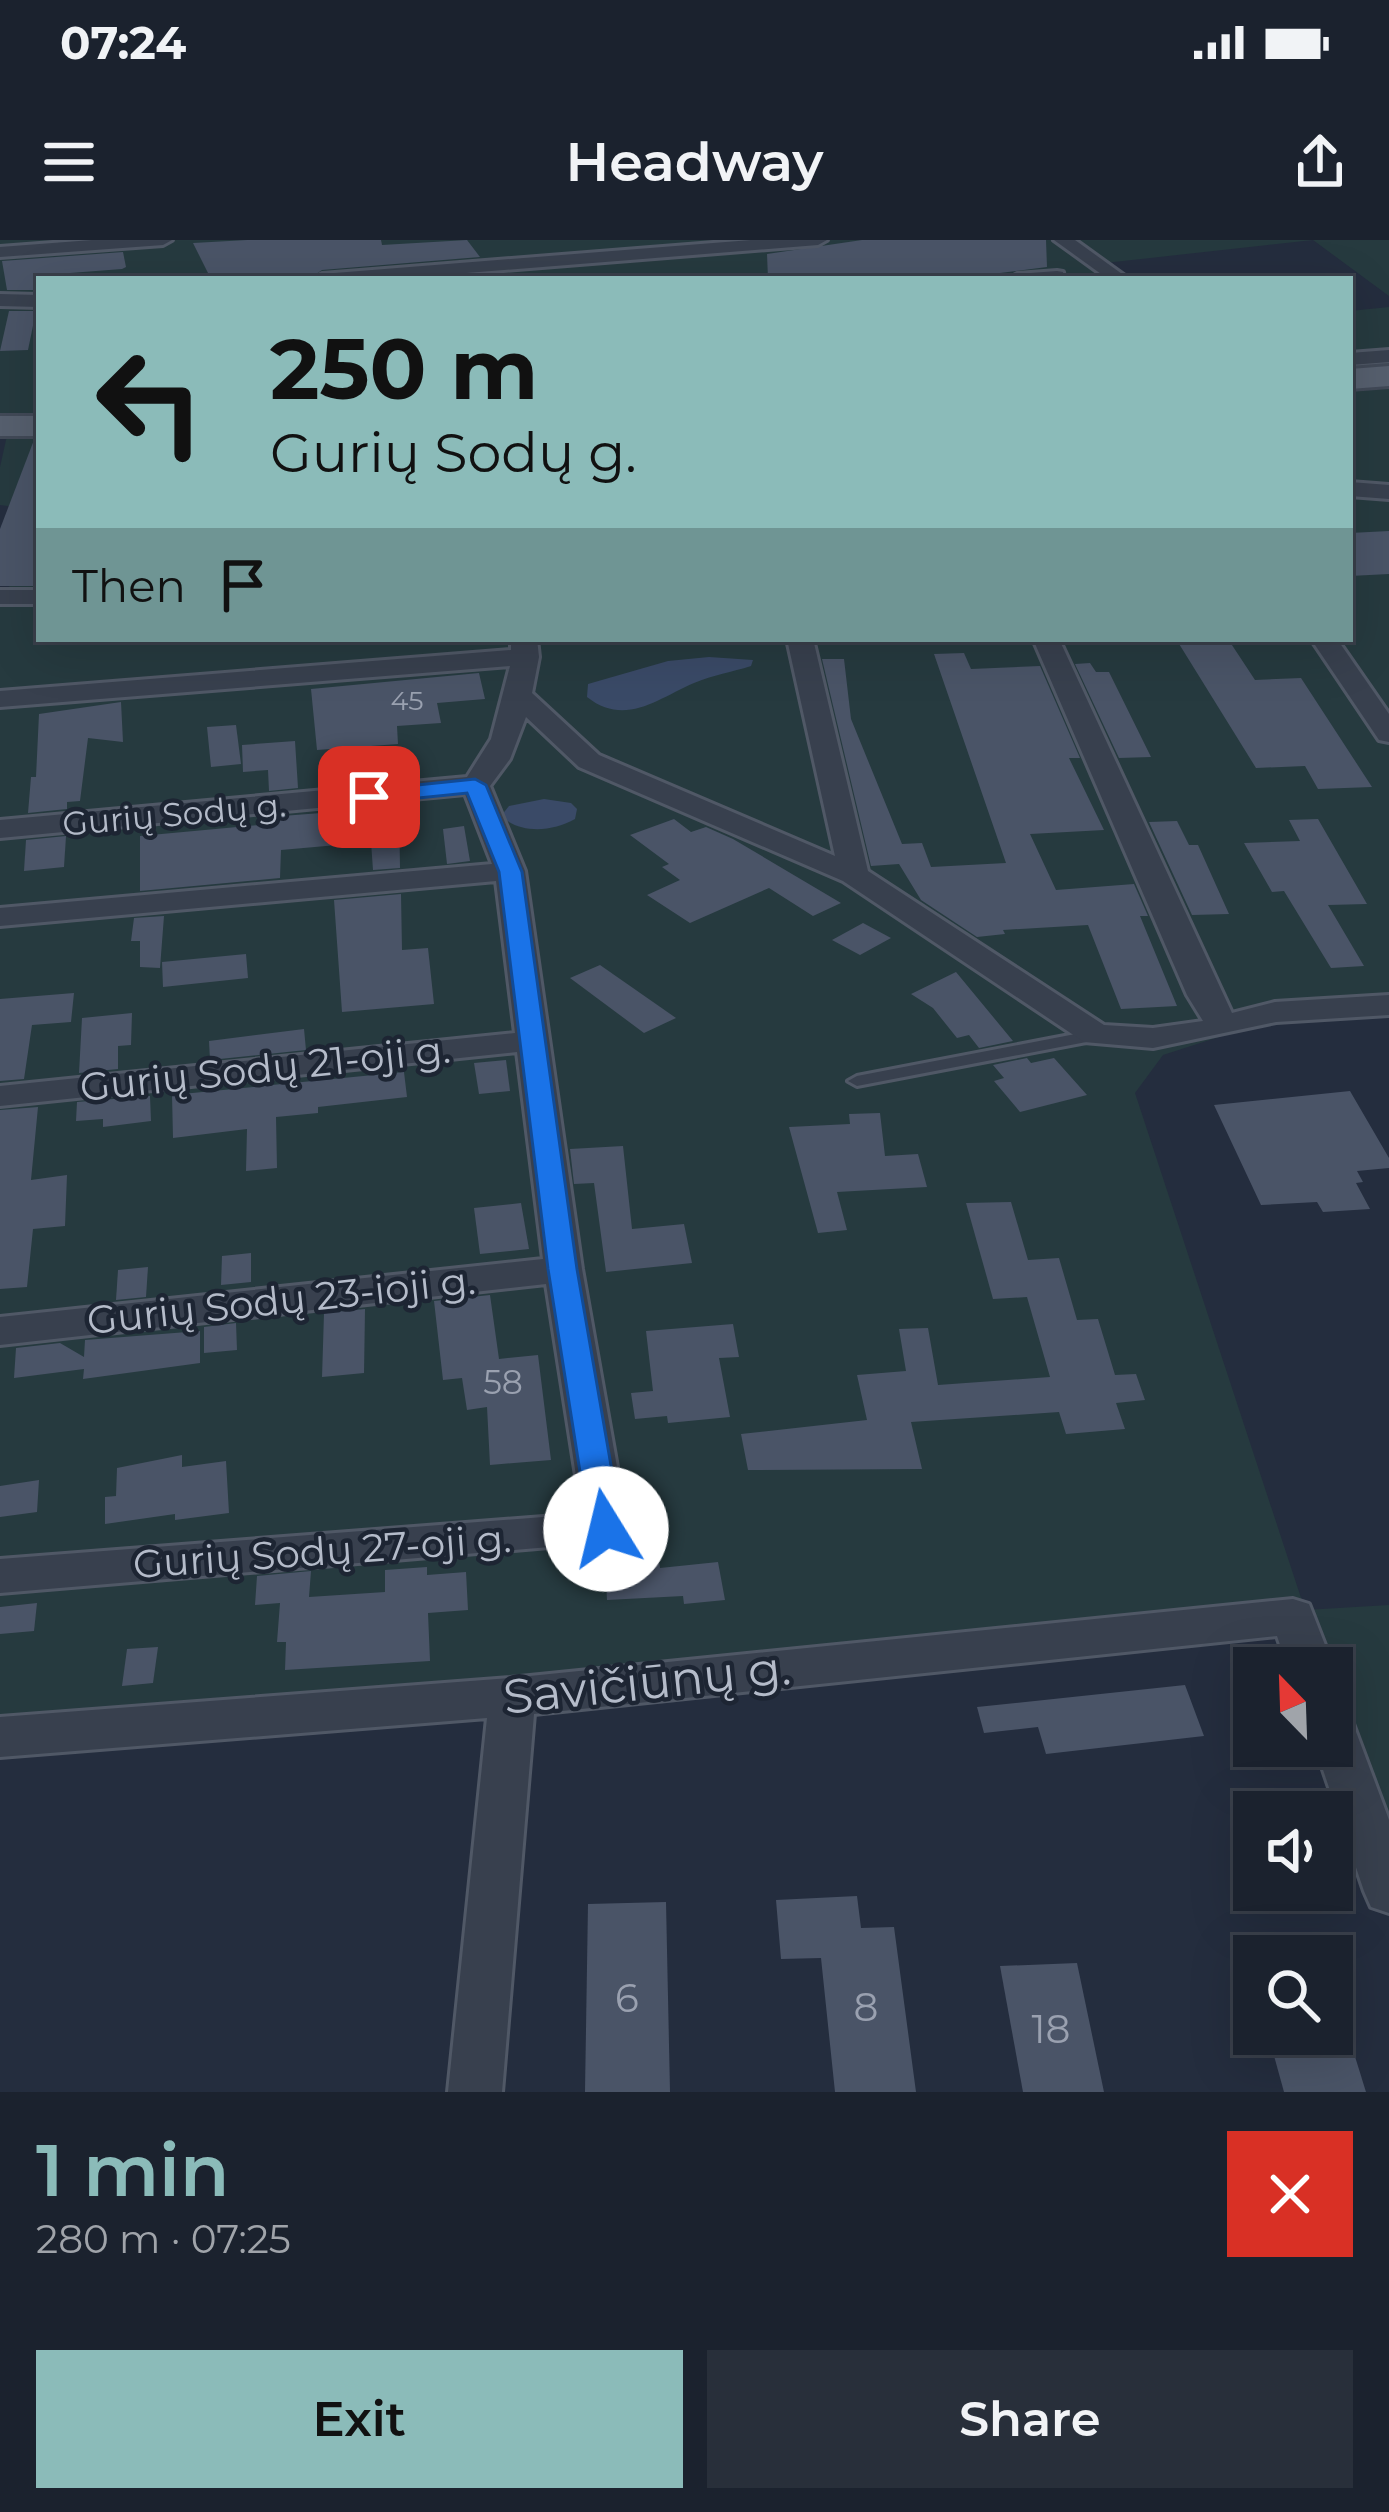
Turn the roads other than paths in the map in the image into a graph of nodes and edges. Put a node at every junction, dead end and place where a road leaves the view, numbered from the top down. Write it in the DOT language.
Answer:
graph roads {
  1 [pos="163,240"];
  2 [pos="502,240"];
  3 [pos="818,240"];
  4 [pos="1063,240"];
  5 [pos="0,252"];
  6 [pos="521,271"];
  7 [pos="397,276"];
  8 [pos="1116,276"];
  9 [pos="0,300"];
  10 [pos="36,301"];
  11 [pos="1389,356"];
  12 [pos="1353,359"];
  13 [pos="1389,376"];
  14 [pos="1353,379"];
  15 [pos="36,425"];
  16 [pos="0,426"];
  17 [pos="1353,489"];
  18 [pos="1389,492"];
  19 [pos="36,596"];
  20 [pos="0,597"];
  21 [pos="801,642"];
  22 [pos="1047,642"];
  23 [pos="1326,642"];
  24 [pos="525,648"];
  25 [pos="517,694"];
  26 [pos="0,699"];
  27 [pos="1389,734"];
  28 [pos="475,785"];
  29 [pos="0,829"];
  30 [pos="510,872"];
  31 [pos="854,875"];
  32 [pos="0,917"];
  33 [pos="1389,1005"];
  34 [pos="1222,1024"];
  35 [pos="1096,1035"];
  36 [pos="530,1041"];
  37 [pos="857,1081"];
  38 [pos="0,1096"];
  39 [pos="562,1269"];
  40 [pos="0,1331"];
  41 [pos="0,1576"];
  42 [pos="1304,1647"];
  43 [pos="510,1697"];
  44 [pos="0,1737"];
  45 [pos="1346,1767"];
  46 [pos="1389,1891"];
  47 [pos="475,2092"];
  1 -- 5 [label="street"];
  2 -- 6 [label="street"];
  3 -- 6 [label="street"];
  4 -- 8 [label="street"];
  6 -- 7 [label="street"];
  9 -- 10 [label="street"];
  11 -- 12 [label="street"];
  13 -- 14 [label="main road"];
  15 -- 16 [label="main road"];
  17 -- 18 [label="street"];
  19 -- 20 [label="street"];
  21 -- 31 [label="street"];
  22 -- 34 [label="street"];
  23 -- 27 [label="street"];
  24 -- 25 [label="street"];
  24 -- 26 [label="street"];
  25 -- 28 [label="street"];
  25 -- 31 [label="street"];
  28 -- 29 [label="street, Gurių Sodų g."];
  28 -- 30 [label="street, Gurių Sodų 27-oji g."];
  30 -- 32 [label="street"];
  30 -- 36 [label="street, Gurių Sodų 27-oji g."];
  31 -- 35 [label="street"];
  33 -- 34 [label="street"];
  34 -- 35 [label="street"];
  35 -- 37 [label="lane"];
  36 -- 38 [label="street, Gurių Sodų 21-oji g."];
  36 -- 39 [label="street, Gurių Sodų 27-oji g."];
  39 -- 40 [label="street, Gurių Sodų 23-ioji g."];
  39 -- 41 [label="street, Gurių Sodų 27-oji g."];
  42 -- 43 [label="street, Savičiūnų g."];
  43 -- 44 [label="street, Savičiūnų g."];
  43 -- 47 [label="street"];
  45 -- 46 [label="street"];
}
